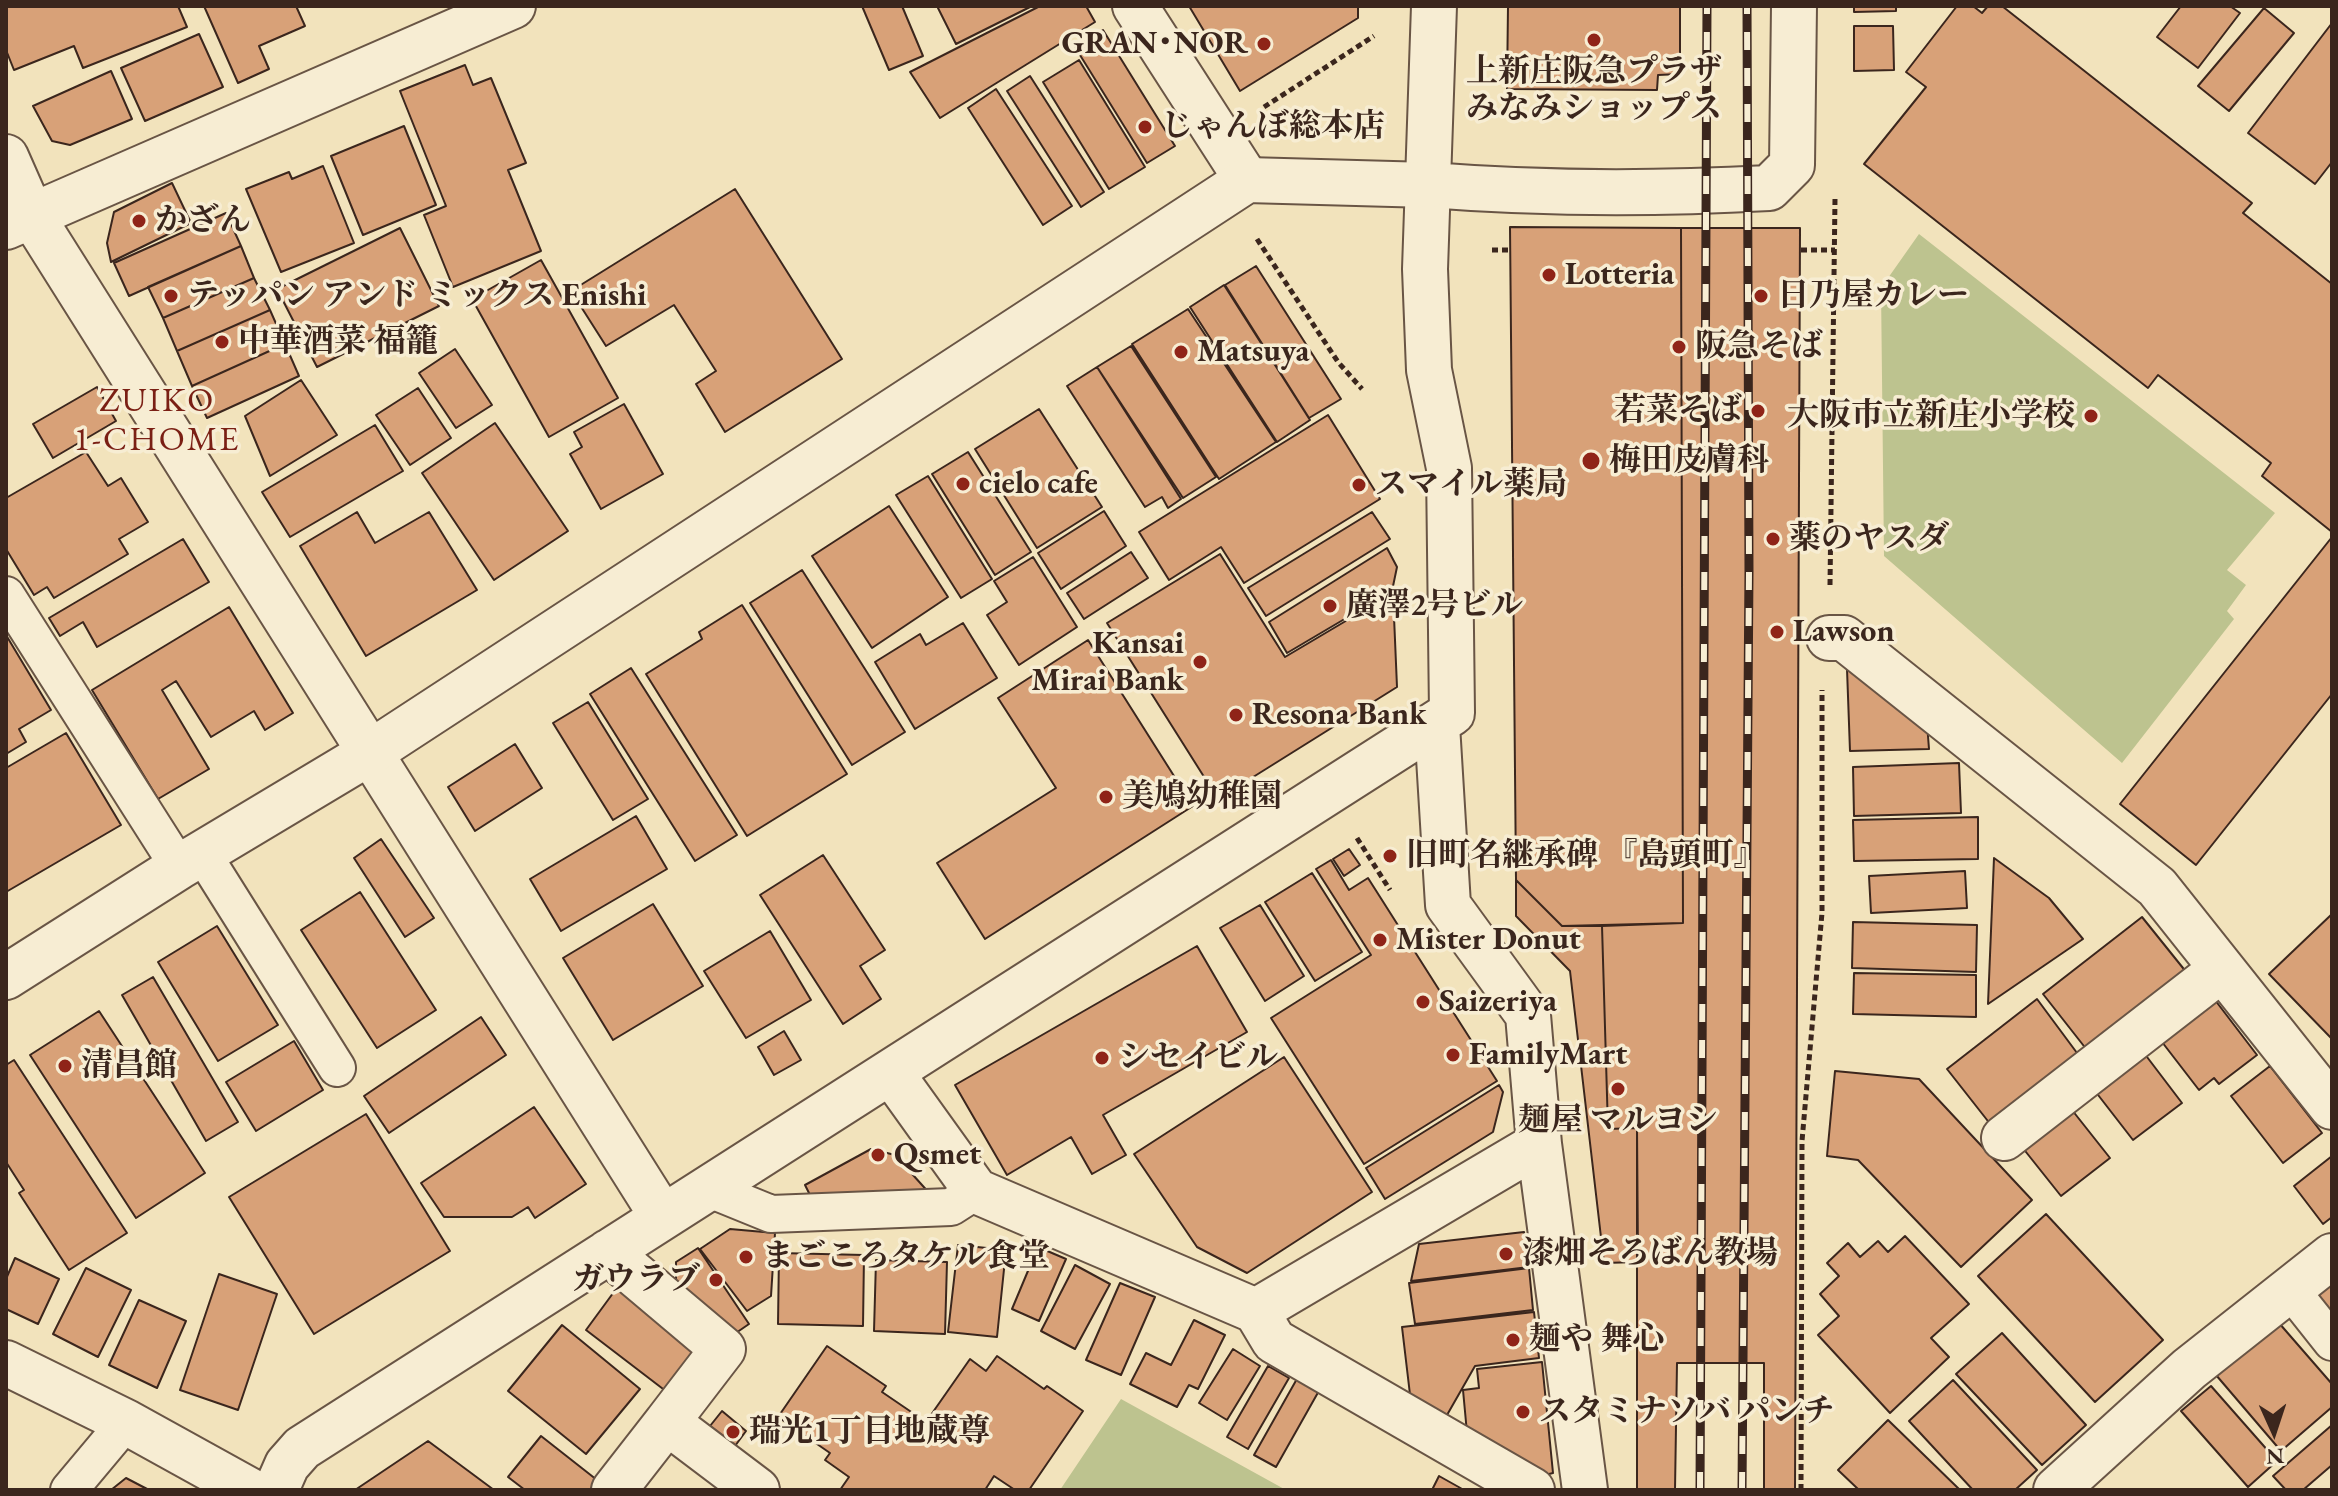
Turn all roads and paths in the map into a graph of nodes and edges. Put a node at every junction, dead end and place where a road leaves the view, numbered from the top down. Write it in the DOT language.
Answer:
graph roads {
  1 [pos="513,6"];
  2 [pos="1135,6"];
  3 [pos="1434,6"];
  4 [pos="1794,6"];
  5 [pos="1374,36"];
  6 [pos="1258,111"];
  7 [pos="6,157"];
  8 [pos="1247,180"];
  9 [pos="1429,185"];
  10 [pos="1836,205"];
  11 [pos="19,221"];
  12 [pos="1256,237"];
  13 [pos="1492,250"];
  14 [pos="1511,250"];
  15 [pos="1801,250"];
  16 [pos="1835,250"];
  17 [pos="1362,389"];
  18 [pos="6,595"];
  19 [pos="1829,638"];
  20 [pos="1437,725"];
  21 [pos="371,752"];
  22 [pos="1348,824"];
  23 [pos="190,860"];
  24 [pos="1391,891"];
  25 [pos="2222,969"];
  26 [pos="6,977"];
  27 [pos="337,1068"];
  28 [pos="892,1074"];
  29 [pos="2332,1107"];
  30 [pos="2004,1138"];
  31 [pos="1539,1144"];
  32 [pos="707,1188"];
  33 [pos="976,1191"];
  34 [pos="662,1216"];
  35 [pos="608,1252"];
  36 [pos="2332,1256"];
  37 [pos="2290,1289"];
  38 [pos="1256,1311"];
  39 [pos="2332,1342"];
  40 [pos="6,1363"];
  41 [pos="126,1422"];
  42 [pos="667,1422"];
  43 [pos="69,1490"];
  44 [pos="249,1490"];
  45 [pos="276,1490"];
  46 [pos="614,1490"];
  47 [pos="757,1490"];
  48 [pos="1532,1490"];
  49 [pos="1585,1490"];
  50 [pos="1801,1490"];
  51 [pos="2056,1490"];
  1 -- 11 [label="street"];
  2 -- 8 [label="street"];
  3 -- 9 [label="street"];
  4 -- 9 [label="street"];
  5 -- 6 [label="path"];
  7 -- 11 [label="street"];
  8 -- 9 [label="street"];
  8 -- 21 [label="street"];
  9 -- 20 [label="street"];
  10 -- 16 [label="path"];
  11 -- 21 [label="street"];
  12 -- 17 [label="path"];
  13 -- 14 [label="path"];
  15 -- 16 [label="path"];
  16 -- 19 [label="path"];
  18 -- 23 [label="lane"];
  19 -- 25 [label="street"];
  19 -- 50 [label="path"];
  20 -- 28 [label="street"];
  20 -- 31 [label="street"];
  21 -- 23 [label="street"];
  21 -- 34 [label="street"];
  22 -- 24 [label="path"];
  23 -- 26 [label="street"];
  23 -- 27 [label="lane"];
  25 -- 29 [label="street"];
  25 -- 30 [label="street"];
  28 -- 32 [label="street"];
  28 -- 33 [label="street"];
  31 -- 38 [label="street"];
  31 -- 49 [label="street"];
  32 -- 33 [label="lane"];
  32 -- 34 [label="street"];
  33 -- 38 [label="street"];
  34 -- 35 [label="street"];
  35 -- 42 [label="street"];
  35 -- 45 [label="street"];
  36 -- 37 [label="street"];
  37 -- 39 [label="lane"];
  37 -- 51 [label="street"];
  38 -- 48 [label="street"];
  40 -- 41 [label="street"];
  41 -- 43 [label="lane"];
  41 -- 44 [label="street"];
  42 -- 46 [label="street"];
  42 -- 47 [label="street"];
}
